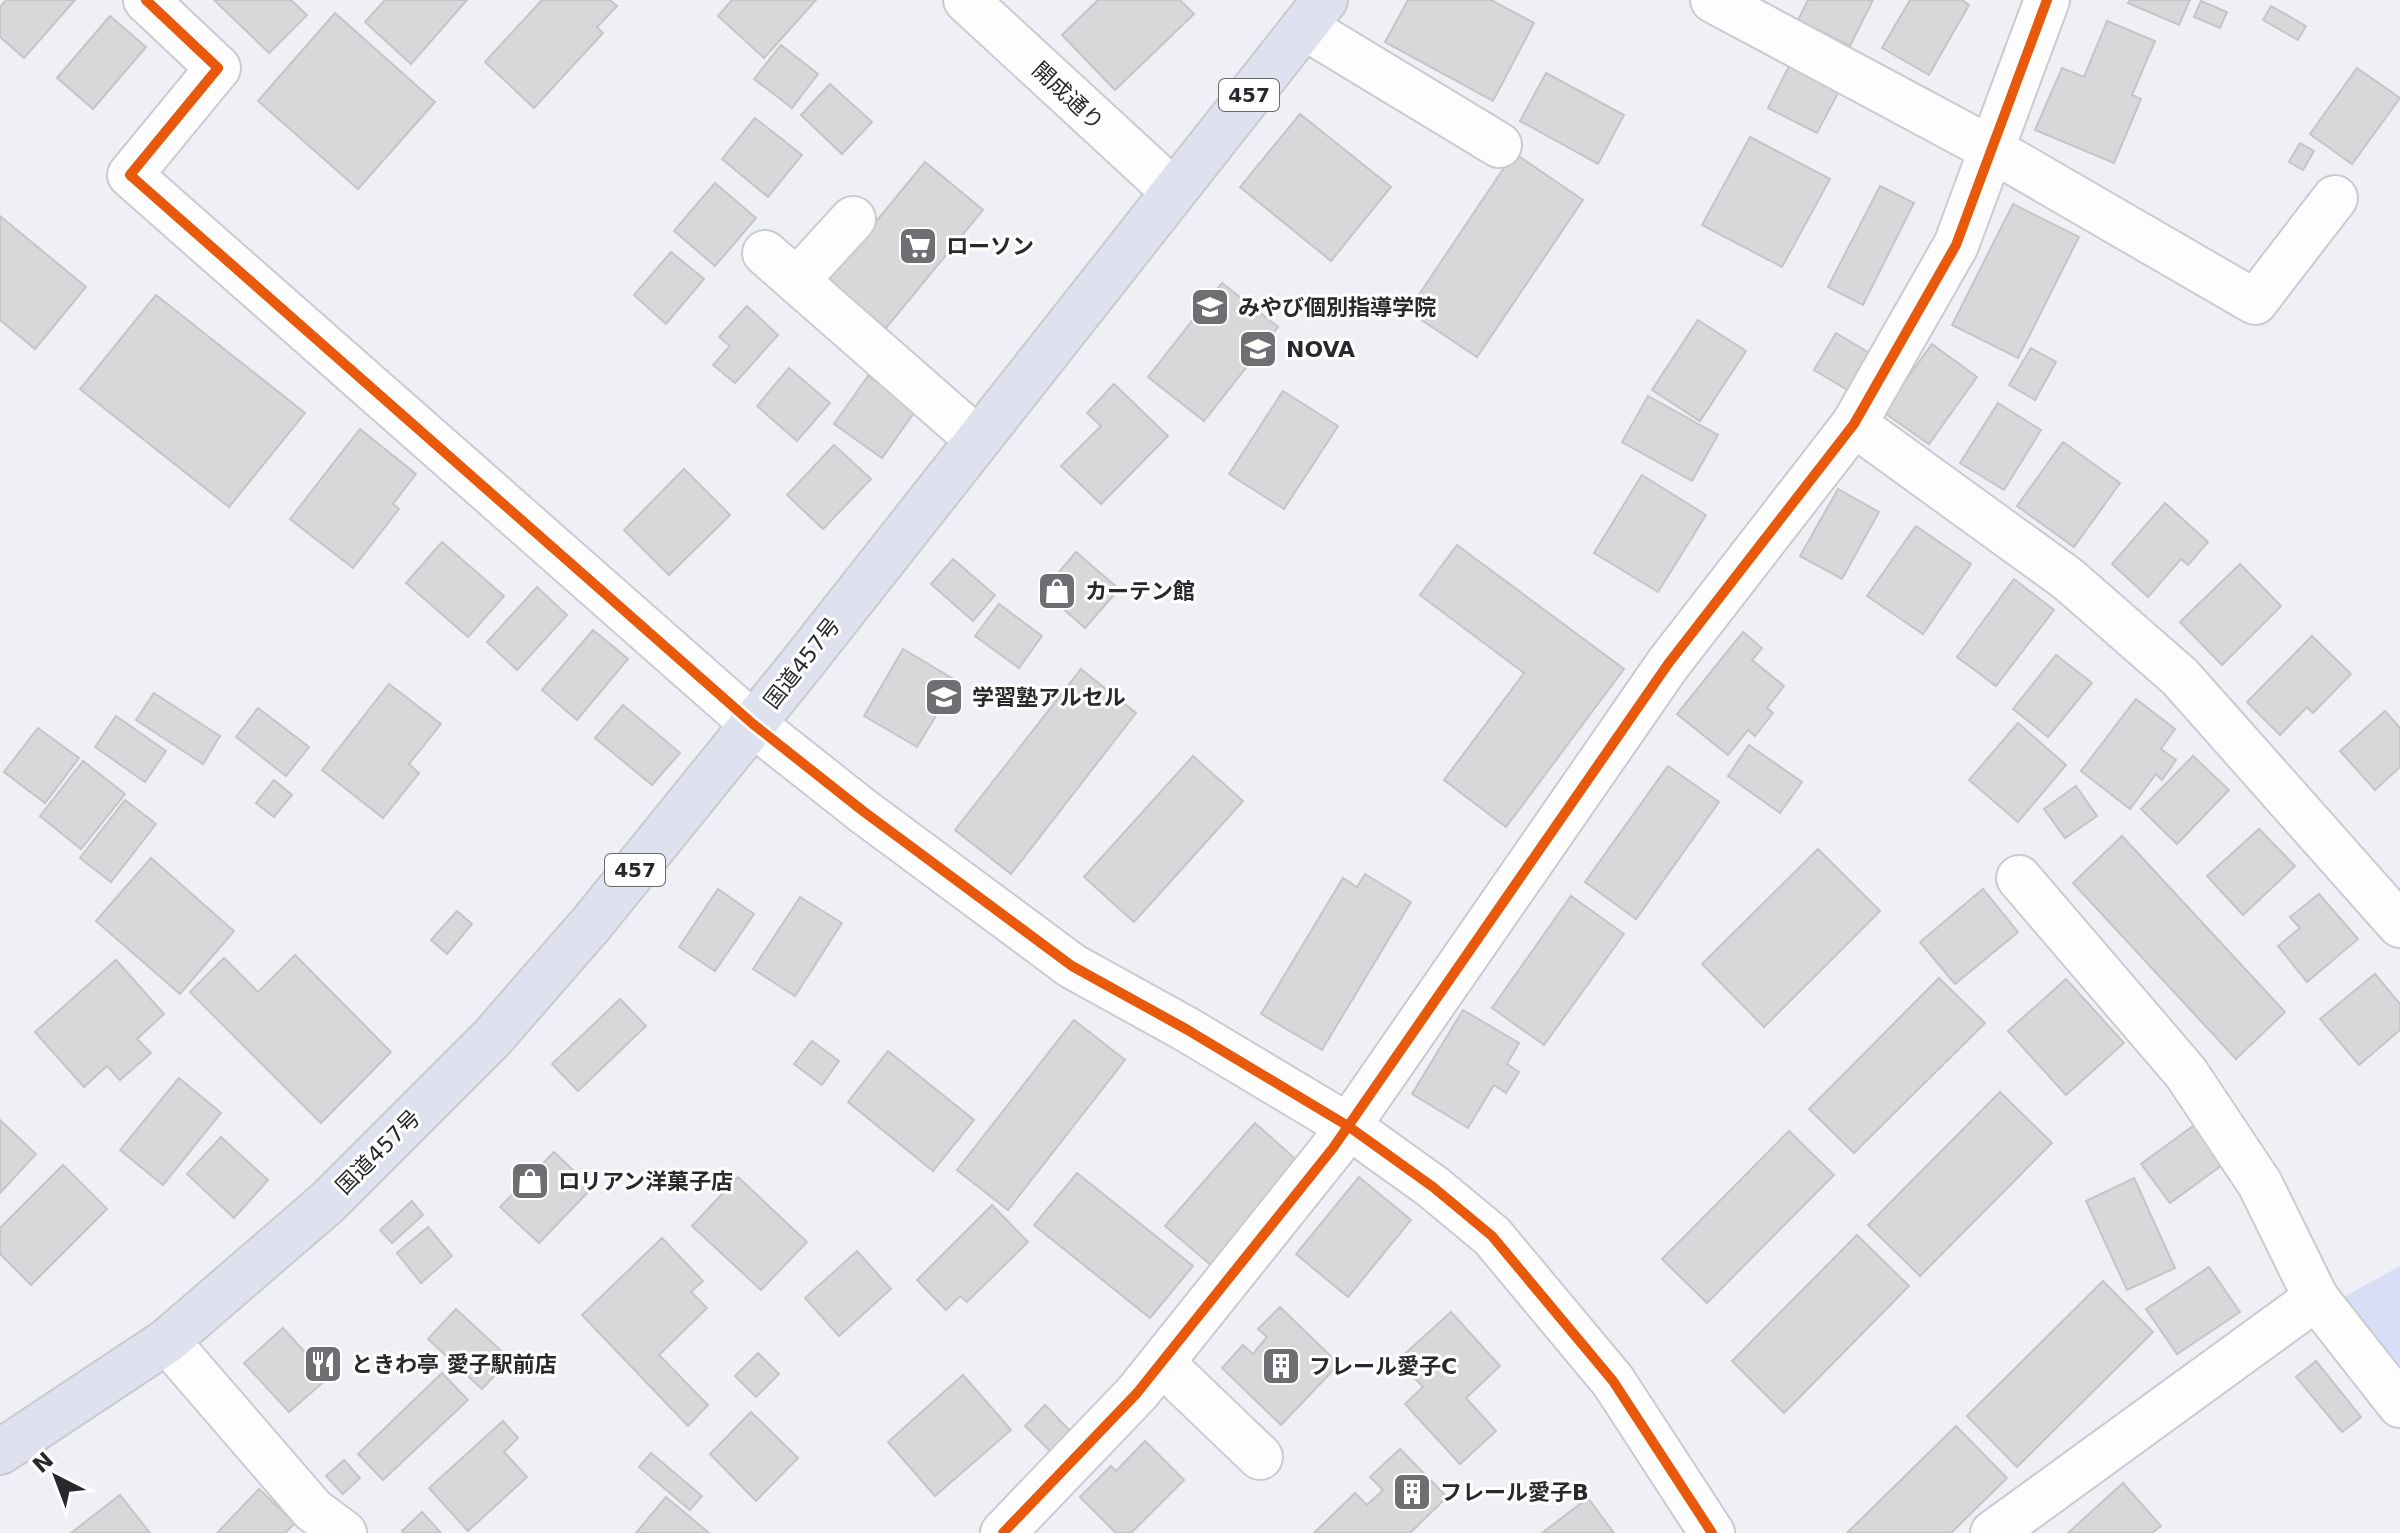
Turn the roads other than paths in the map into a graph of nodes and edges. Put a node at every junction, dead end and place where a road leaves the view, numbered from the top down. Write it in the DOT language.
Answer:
graph roads {
  1 [pos="146,0"];
  2 [pos="966,0"];
  3 [pos="1713,0"];
  4 [pos="2047,0"];
  5 [pos="1314,14"];
  6 [pos="1499,145"];
  7 [pos="1991,149"];
  8 [pos="1172,190"];
  9 [pos="2335,198"];
  10 [pos="853,219"];
  11 [pos="1854,424"];
  12 [pos="977,439"];
  13 [pos="753,724"];
  14 [pos="2019,878"];
  15 [pos="2400,925"];
  16 [pos="1348,1126"];
  17 [pos="2316,1298"];
  18 [pos="167,1341"];
  19 [pos="1162,1363"];
  20 [pos="2400,1405"];
  21 [pos="0,1452"];
  22 [pos="1260,1457"];
  23 [pos="344,1533"];
  24 [pos="1003,1533"];
  25 [pos="1712,1533"];
  26 [pos="1993,1533"];
  1 -- 13 [label="street"];
  2 -- 8 [label="street, 開成通り"];
  3 -- 7 [label="street"];
  4 -- 7 [label="street"];
  5 -- 6 [label="street"];
  5 -- 8 [label="highway, 国道457号 / 457"];
  7 -- 9 [label="street"];
  7 -- 11 [label="street"];
  8 -- 12 [label="highway, 国道457号 / 457"];
  10 -- 12 [label="street"];
  11 -- 15 [label="street"];
  11 -- 16 [label="street"];
  12 -- 13 [label="highway, 国道457号 / 457"];
  13 -- 16 [label="street"];
  13 -- 18 [label="highway, 国道457号 / 457"];
  14 -- 17 [label="street"];
  16 -- 19 [label="street"];
  16 -- 25 [label="street"];
  17 -- 20 [label="street"];
  17 -- 26 [label="street"];
  18 -- 21 [label="highway, 国道457号 / 457"];
  18 -- 23 [label="street"];
  19 -- 22 [label="street"];
  19 -- 24 [label="street"];
}
